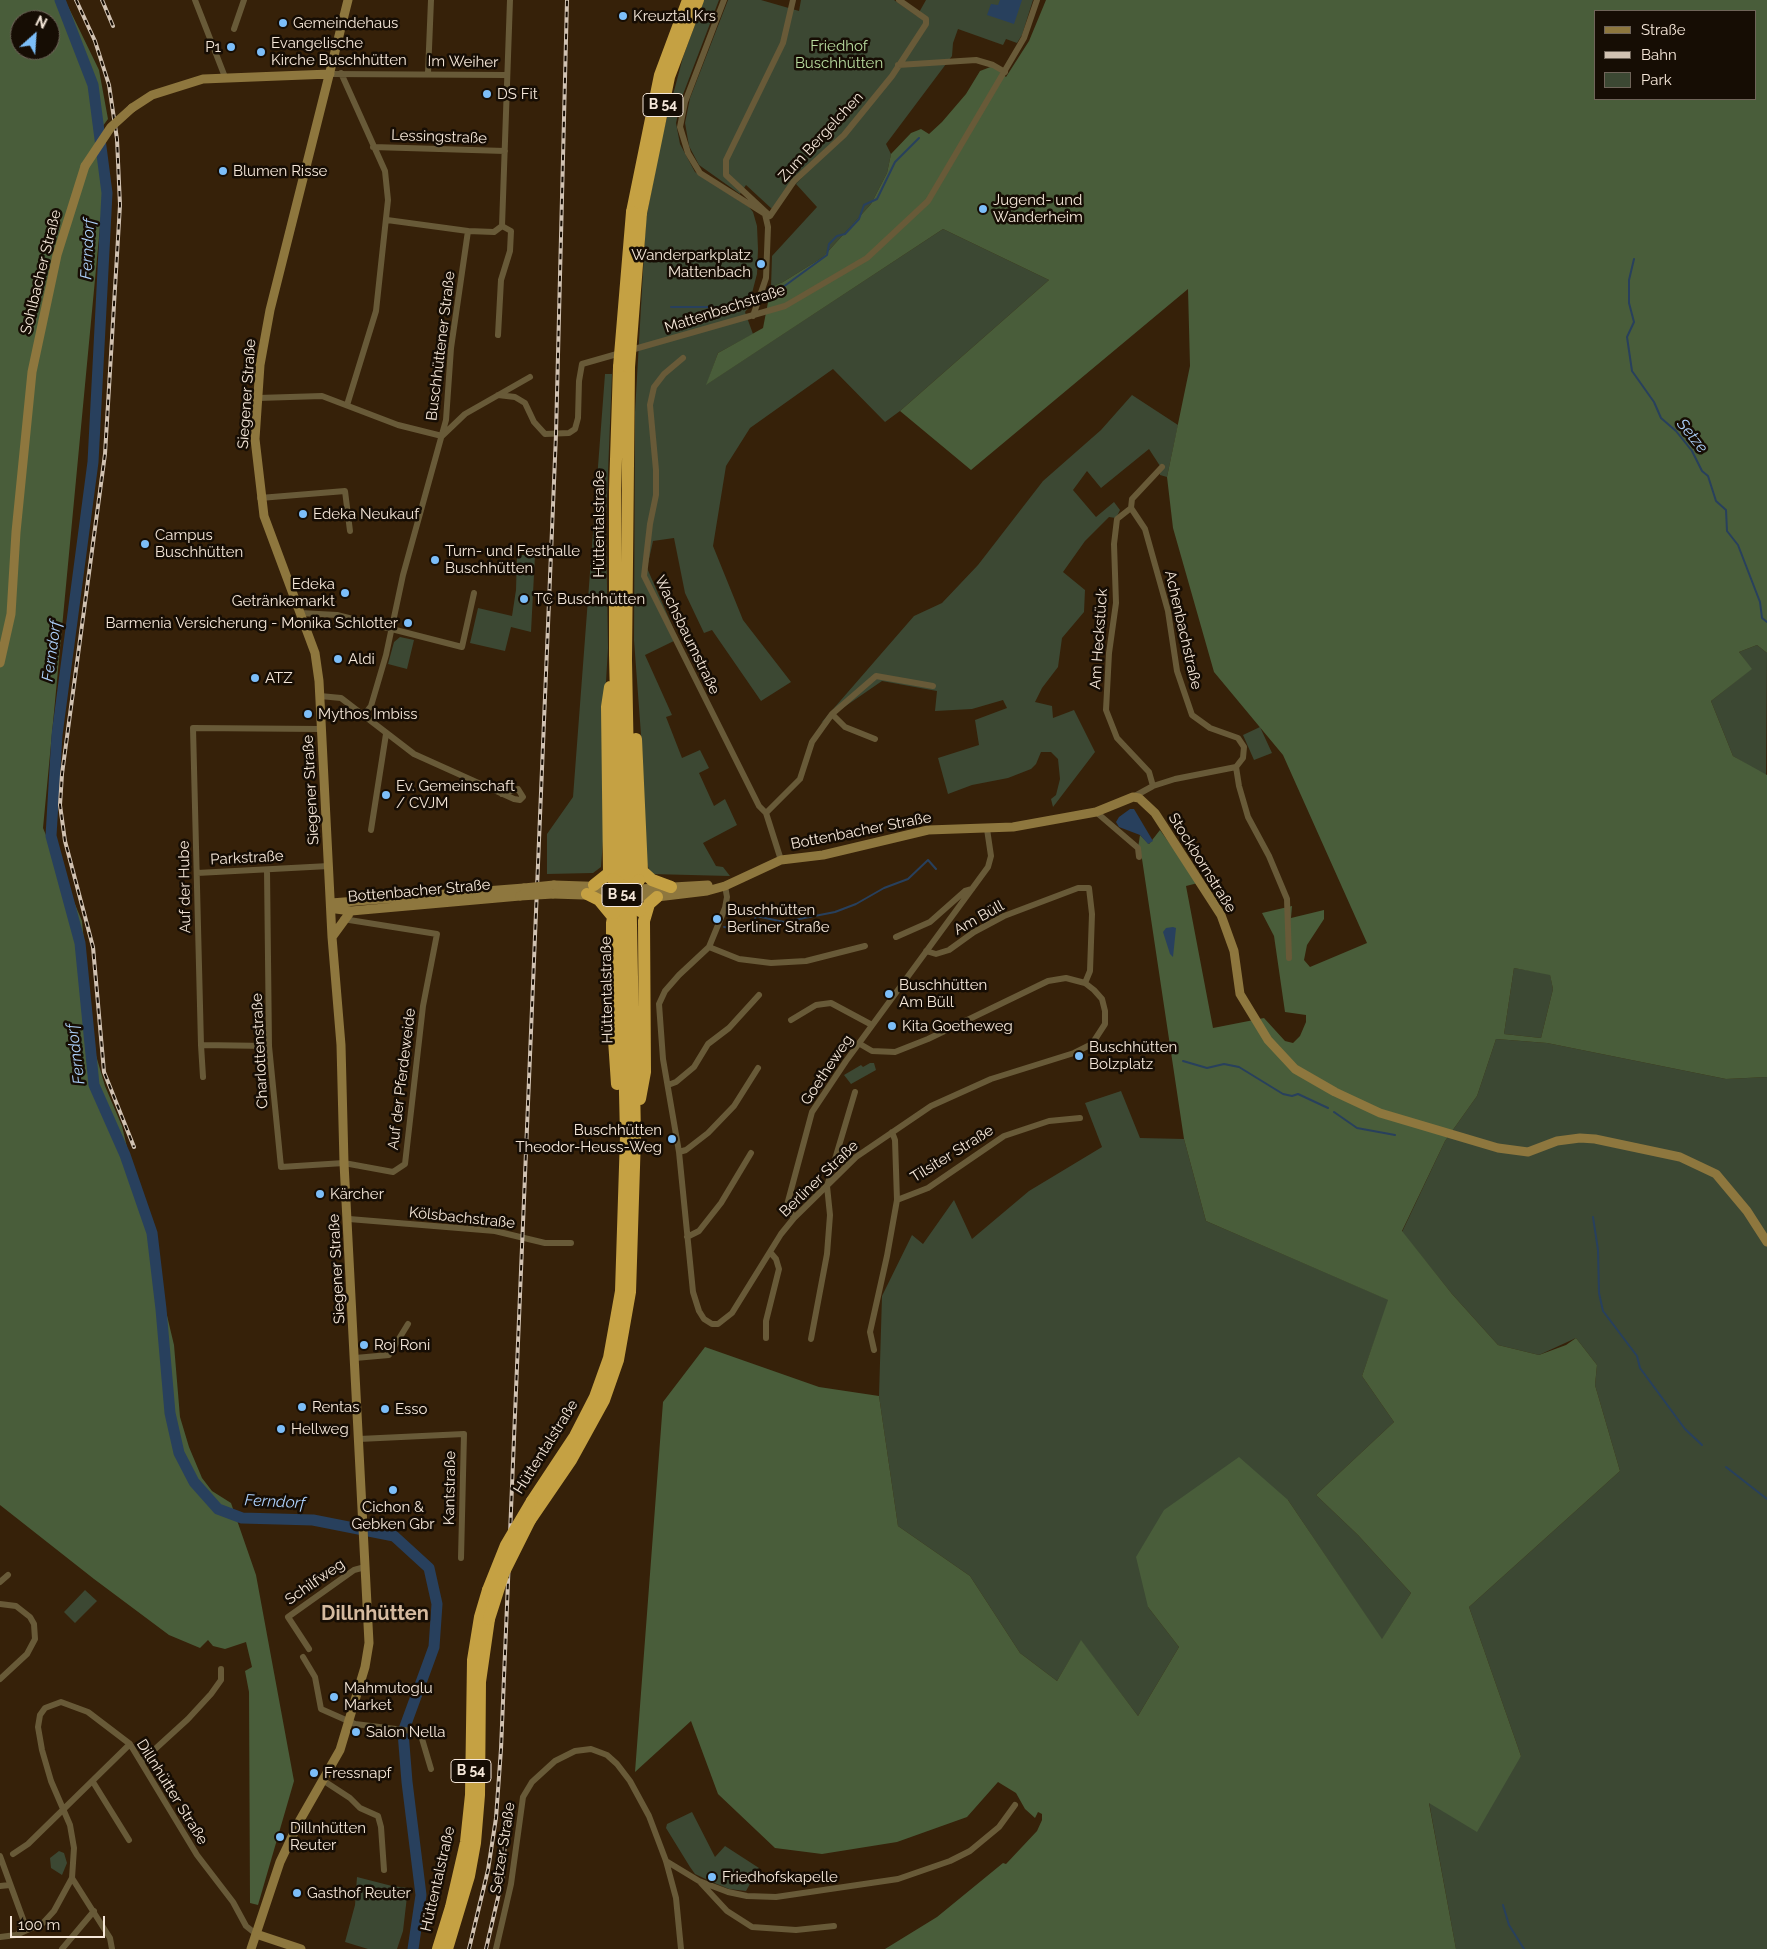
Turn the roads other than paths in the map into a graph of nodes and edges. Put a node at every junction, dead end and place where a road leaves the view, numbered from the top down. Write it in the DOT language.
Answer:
graph roads {
  1 [pos="195,0"];
  2 [pos="244,0"];
  3 [pos="348,0"];
  4 [pos="431,0"];
  5 [pos="510,0"];
  6 [pos="688,0"];
  7 [pos="698,0"];
  8 [pos="724,0"];
  9 [pos="793,0"];
  10 [pos="899,0"];
  11 [pos="1036,0"];
  12 [pos="234,29"];
  13 [pos="898,65"];
  14 [pos="1005,72"];
  15 [pos="341,73"];
  16 [pos="428,73"];
  17 [pos="330,74"];
  18 [pos="506,75"];
  19 [pos="225,77"];
  20 [pos="373,147"];
  21 [pos="505,151"];
  22 [pos="636,213"];
  23 [pos="765,214"];
  24 [pos="387,220"];
  25 [pos="502,226"];
  26 [pos="468,231"];
  27 [pos="753,316"];
  28 [pos="498,335"];
  29 [pos="683,358"];
  30 [pos="530,377"];
  31 [pos="498,395"];
  32 [pos="258,398"];
  33 [pos="347,405"];
  34 [pos="442,436"];
  35 [pos="1162,467"];
  36 [pos="260,498"];
  37 [pos="1131,508"];
  38 [pos="350,530"];
  39 [pos="474,593"];
  40 [pos="300,613"];
  41 [pos="391,629"];
  42 [pos="620,657"];
  43 [pos="0,664"];
  44 [pos="933,686"];
  45 [pos="320,696"];
  46 [pos="832,714"];
  47 [pos="364,715"];
  48 [pos="321,729"];
  49 [pos="386,734"];
  50 [pos="875,739"];
  51 [pos="1236,767"];
  52 [pos="1153,786"];
  53 [pos="502,794"];
  54 [pos="1136,797"];
  55 [pos="1096,812"];
  56 [pos="766,813"];
  57 [pos="987,829"];
  58 [pos="371,830"];
  59 [pos="1139,858"];
  60 [pos="780,860"];
  61 [pos="329,866"];
  62 [pos="267,870"];
  63 [pos="197,873"];
  64 [pos="725,886"];
  65 [pos="671,888"];
  66 [pos="591,889"];
  67 [pos="628,889"];
  68 [pos="972,889"];
  69 [pos="522,892"];
  70 [pos="331,903"];
  71 [pos="351,912"];
  72 [pos="614,915"];
  73 [pos="642,916"];
  74 [pos="343,919"];
  75 [pos="332,937"];
  76 [pos="896,937"];
  77 [pos="709,946"];
  78 [pos="865,946"];
  79 [pos="926,950"];
  80 [pos="1289,958"];
  81 [pos="1085,983"];
  82 [pos="759,995"];
  83 [pos="791,1020"];
  84 [pos="872,1025"];
  85 [pos="860,1044"];
  86 [pos="202,1045"];
  87 [pos="270,1046"];
  88 [pos="758,1068"];
  89 [pos="203,1078"];
  90 [pos="668,1084"];
  91 [pos="856,1092"];
  92 [pos="1080,1118"];
  93 [pos="892,1132"];
  94 [pos="630,1136"];
  95 [pos="679,1152"];
  96 [pos="751,1154"];
  97 [pos="344,1162"];
  98 [pos="827,1186"];
  99 [pos="896,1200"];
  100 [pos="794,1218"];
  101 [pos="349,1219"];
  102 [pos="687,1238"];
  103 [pos="1767,1242"];
  104 [pos="571,1243"];
  105 [pos="770,1252"];
  106 [pos="408,1324"];
  107 [pos="766,1338"];
  108 [pos="811,1339"];
  109 [pos="874,1350"];
  110 [pos="355,1358"];
  111 [pos="360,1440"];
  112 [pos="461,1558"];
  113 [pos="365,1567"];
  114 [pos="8,1575"];
  115 [pos="0,1582"];
  116 [pos="0,1604"];
  117 [pos="309,1649"];
  118 [pos="303,1657"];
  119 [pos="222,1669"];
  120 [pos="0,1679"];
  121 [pos="350,1722"];
  122 [pos="130,1744"];
  123 [pos="142,1761"];
  124 [pos="430,1769"];
  125 [pos="324,1781"];
  126 [pos="93,1782"];
  127 [pos="1014,1805"];
  128 [pos="63,1809"];
  129 [pos="129,1840"];
  130 [pos="13,1854"];
  131 [pos="0,1856"];
  132 [pos="666,1861"];
  133 [pos="384,1870"];
  134 [pos="72,1878"];
  135 [pos="699,1881"];
  136 [pos="10,1884"];
  137 [pos="0,1886"];
  138 [pos="94,1911"];
  139 [pos="834,1926"];
  140 [pos="27,1930"];
  141 [pos="256,1934"];
  142 [pos="0,1937"];
  143 [pos="62,1949"];
  144 [pos="112,1949"];
  145 [pos="251,1949"];
  146 [pos="301,1949"];
  147 [pos="438,1949"];
  148 [pos="447,1949"];
  149 [pos="496,1949"];
  150 [pos="681,1949"];
  1 -- 19 [label="street"];
  2 -- 12 [label="street"];
  3 -- 17 [label="street, Siegener Straße"];
  4 -- 16 [label="street"];
  5 -- 18 [label="street"];
  6 -- 22 [label="highway, Hüttentalstraße / B 54"];
  7 -- 22 [label="highway, Hüttentalstraße / B 54"];
  8 -- 23 [label="street"];
  9 -- 23 [label="street"];
  10 -- 13 [label="street, Zum Bergelchen"];
  11 -- 14 [label="street, Mattenbachstraße"];
  13 -- 14 [label="street"];
  13 -- 23 [label="street, Zum Bergelchen"];
  14 -- 27 [label="street, Mattenbachstraße"];
  15 -- 16 [label="street, Im Weiher"];
  15 -- 17 [label="street, Im Weiher"];
  15 -- 20 [label="street"];
  16 -- 18 [label="street, Im Weiher"];
  17 -- 19 [label="street, Sohlbacher Straße"];
  17 -- 32 [label="street, Siegener Straße"];
  18 -- 21 [label="street"];
  19 -- 43 [label="street, Sohlbacher Straße, bridge"];
  20 -- 21 [label="street, Lessingstraße"];
  20 -- 24 [label="street"];
  21 -- 25 [label="street"];
  22 -- 42 [label="highway, Hüttentalstraße / B 54, bridge"];
  23 -- 27 [label="street"];
  24 -- 26 [label="street"];
  24 -- 33 [label="street"];
  25 -- 26 [label="street"];
  25 -- 28 [label="street"];
  26 -- 34 [label="street, Buschhüttener Straße"];
  27 -- 31 [label="street, Mattenbachstraße"];
  29 -- 56 [label="street, Wachsbaumstraße"];
  30 -- 31 [label="street"];
  31 -- 34 [label="street"];
  32 -- 33 [label="street"];
  32 -- 36 [label="street, Siegener Straße"];
  33 -- 34 [label="street"];
  34 -- 41 [label="street, Buschhüttener Straße"];
  35 -- 37 [label="street, Am Heckstück"];
  36 -- 38 [label="street"];
  36 -- 40 [label="street, Siegener Straße"];
  37 -- 51 [label="street, Achenbachstraße"];
  37 -- 52 [label="street, Am Heckstück"];
  39 -- 41 [label="street"];
  40 -- 41 [label="street"];
  40 -- 45 [label="street, Siegener Straße"];
  41 -- 47 [label="street, Buschhüttener Straße"];
  42 -- 67 [label="highway"];
  42 -- 67 [label="highway"];
  42 -- 94 [label="highway, Hüttentalstraße / B 54"];
  44 -- 46 [label="street"];
  45 -- 47 [label="street"];
  45 -- 48 [label="street, Siegener Straße"];
  46 -- 50 [label="street"];
  46 -- 56 [label="street"];
  47 -- 49 [label="street"];
  48 -- 61 [label="street, Siegener Straße"];
  48 -- 63 [label="street, Auf der Hube"];
  49 -- 53 [label="street"];
  49 -- 58 [label="street"];
  51 -- 52 [label="street, Bottenbacher Straße"];
  51 -- 80 [label="street, Achenbachstraße"];
  52 -- 54 [label="street, Bottenbacher Straße"];
  54 -- 55 [label="street, Bottenbacher Straße"];
  54 -- 103 [label="street, Stockbornstraße"];
  55 -- 57 [label="street, Bottenbacher Straße"];
  55 -- 59 [label="street"];
  56 -- 60 [label="street, Wachsbaumstraße"];
  57 -- 60 [label="street, Bottenbacher Straße"];
  57 -- 68 [label="street, Am Büll"];
  60 -- 64 [label="street, Bottenbacher Straße"];
  61 -- 62 [label="street, Parkstraße"];
  61 -- 70 [label="street, Siegener Straße"];
  62 -- 63 [label="street, Parkstraße"];
  62 -- 87 [label="street, Charlottenstraße"];
  63 -- 86 [label="street, Auf der Hube"];
  64 -- 65 [label="street, Bottenbacher Straße"];
  64 -- 67 [label="street, Bottenbacher Straße"];
  64 -- 77 [label="street, Berliner Straße"];
  65 -- 67 [label="highway"];
  66 -- 67 [label="highway"];
  66 -- 67 [label="street, Bottenbacher Straße"];
  66 -- 69 [label="street, Bottenbacher Straße, bridge"];
  66 -- 72 [label="highway"];
  67 -- 72 [label="highway, bridge"];
  67 -- 73 [label="highway, bridge"];
  67 -- 73 [label="highway"];
  68 -- 76 [label="street"];
  68 -- 79 [label="street, Am Büll"];
  69 -- 70 [label="street, Bottenbacher Straße"];
  69 -- 71 [label="street, Bottenbacher Straße"];
  70 -- 71 [label="street, Bottenbacher Straße"];
  70 -- 75 [label="street, Siegener Straße"];
  71 -- 74 [label="street"];
  72 -- 94 [label="highway"];
  73 -- 94 [label="highway"];
  74 -- 75 [label="street"];
  74 -- 97 [label="street, Auf der Pferdeweide"];
  75 -- 97 [label="street, Siegener Straße"];
  77 -- 78 [label="street"];
  77 -- 90 [label="street, Berliner Straße"];
  79 -- 81 [label="street, Am Büll"];
  79 -- 84 [label="street, Goetheweg"];
  81 -- 85 [label="street"];
  81 -- 93 [label="street, Berliner Straße"];
  82 -- 90 [label="street"];
  83 -- 84 [label="street"];
  84 -- 85 [label="street, Goetheweg"];
  85 -- 100 [label="street, Goetheweg"];
  86 -- 87 [label="street"];
  86 -- 89 [label="street, Auf der Hube"];
  87 -- 97 [label="street, Charlottenstraße"];
  88 -- 95 [label="street"];
  90 -- 95 [label="street, Berliner Straße"];
  91 -- 98 [label="street"];
  92 -- 99 [label="street, Tilsiter Straße"];
  93 -- 98 [label="street, Berliner Straße"];
  93 -- 99 [label="street"];
  94 -- 147 [label="highway, Hüttentalstraße / B 54, bridge"];
  94 -- 148 [label="highway, Hüttentalstraße / B 54, bridge"];
  95 -- 102 [label="street, Berliner Straße"];
  96 -- 102 [label="street"];
  97 -- 101 [label="street, Siegener Straße"];
  98 -- 100 [label="street, Berliner Straße"];
  98 -- 108 [label="street"];
  99 -- 109 [label="street"];
  100 -- 105 [label="street, Berliner Straße"];
  101 -- 104 [label="street, Kölsbachstraße"];
  101 -- 110 [label="street, Siegener Straße"];
  102 -- 105 [label="street, Berliner Straße"];
  105 -- 107 [label="street"];
  106 -- 110 [label="street"];
  110 -- 111 [label="street, Siegener Straße"];
  111 -- 112 [label="street, Kantstraße"];
  111 -- 113 [label="street, Siegener Straße"];
  113 -- 117 [label="street, Schilfweg"];
  113 -- 121 [label="street, Siegener Straße"];
  114 -- 115 [label="street"];
  116 -- 120 [label="street"];
  118 -- 121 [label="street"];
  119 -- 123 [label="street"];
  121 -- 124 [label="street"];
  121 -- 125 [label="street, Siegener Straße"];
  122 -- 123 [label="street, Dillnhütter Straße"];
  122 -- 126 [label="street"];
  122 -- 128 [label="street, Dillnhütter Straße"];
  123 -- 141 [label="street, Dillnhütter Straße"];
  125 -- 133 [label="street"];
  125 -- 141 [label="street, Siegener Straße"];
  126 -- 128 [label="street"];
  126 -- 129 [label="street"];
  127 -- 135 [label="street"];
  128 -- 130 [label="street"];
  128 -- 134 [label="street"];
  131 -- 136 [label="street"];
  132 -- 135 [label="street"];
  132 -- 149 [label="street, Setzer Straße"];
  132 -- 150 [label="street, Setzer Straße"];
  134 -- 138 [label="street"];
  134 -- 140 [label="street"];
  135 -- 139 [label="street"];
  136 -- 137 [label="street"];
  136 -- 140 [label="street"];
  138 -- 143 [label="street"];
  138 -- 144 [label="street"];
  140 -- 142 [label="street"];
  141 -- 145 [label="street, Siegener Straße"];
  141 -- 146 [label="street"];
}
